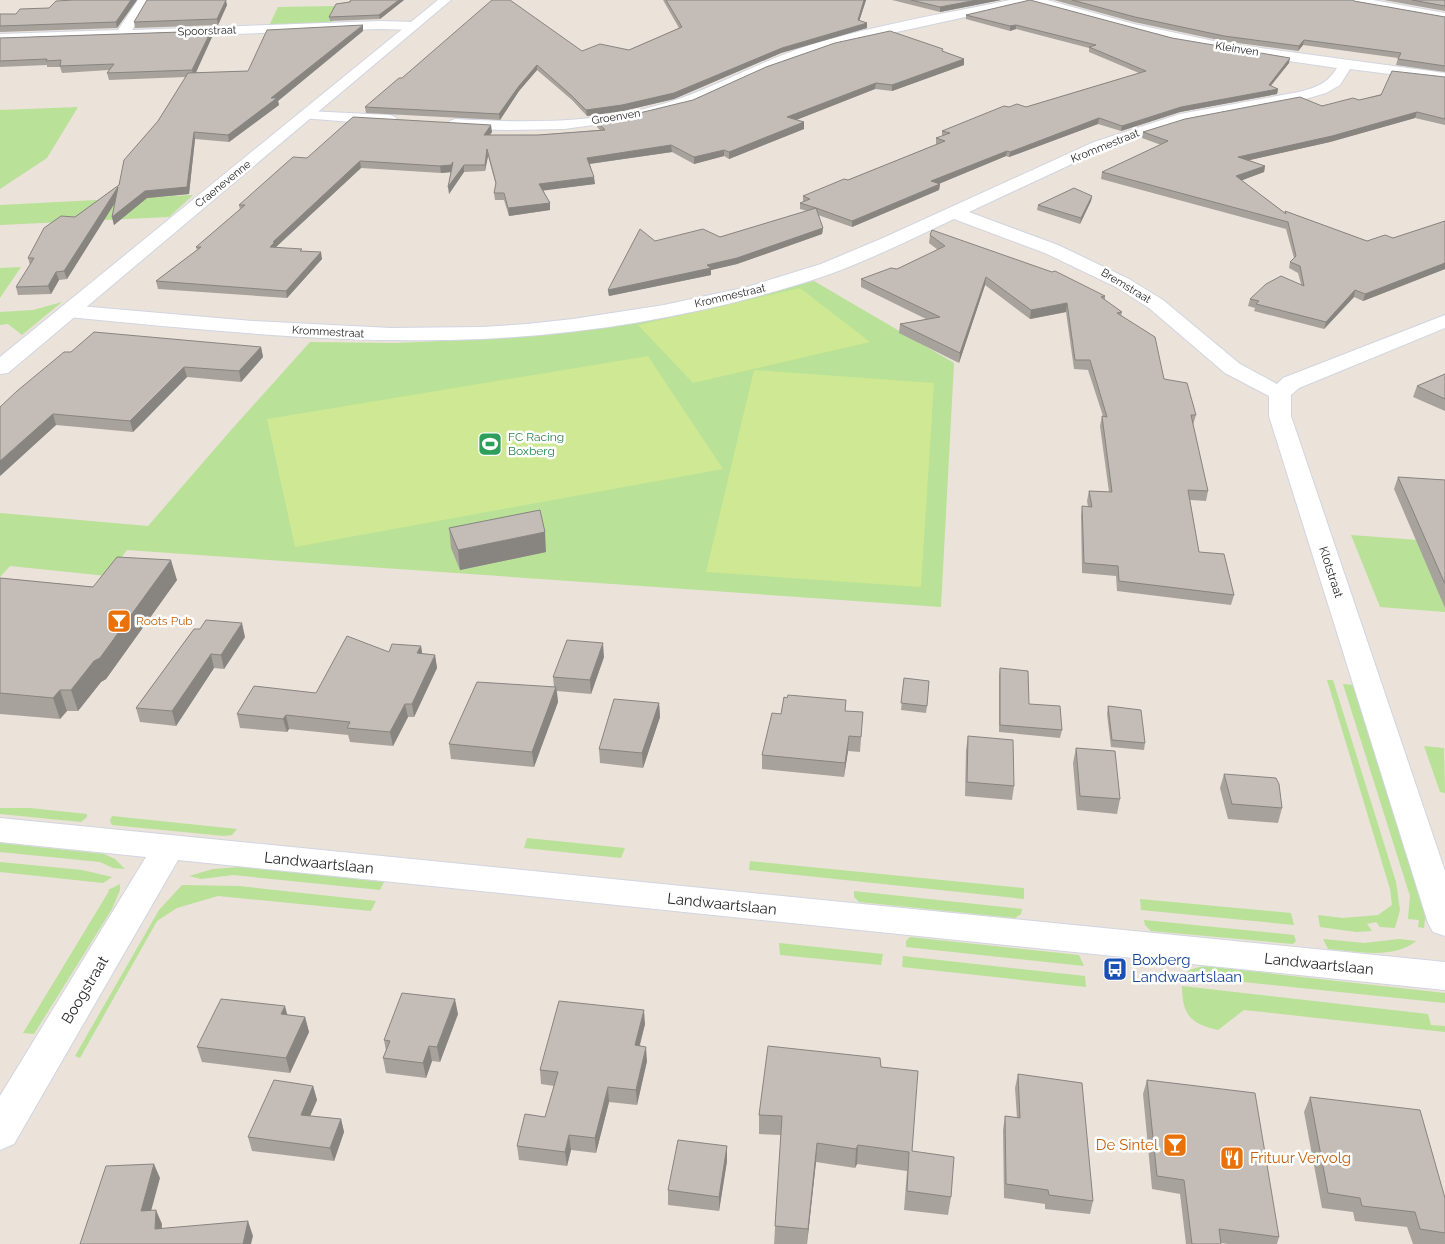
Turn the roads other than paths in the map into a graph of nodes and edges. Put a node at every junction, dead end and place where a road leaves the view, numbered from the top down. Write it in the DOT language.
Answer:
graph roads {
  1 [pos="144,0"];
  2 [pos="445,0"];
  3 [pos="1027,0"];
  4 [pos="1034,0"];
  5 [pos="1353,0"];
  6 [pos="1445,17"];
  7 [pos="414,26"];
  8 [pos="123,34"];
  9 [pos="0,38"];
  10 [pos="1346,64"];
  11 [pos="1445,77"];
  12 [pos="307,115"];
  13 [pos="406,121"];
  14 [pos="444,123"];
  15 [pos="954,213"];
  16 [pos="68,311"];
  17 [pos="1445,321"];
  18 [pos="0,368"];
  19 [pos="1280,393"];
  20 [pos="0,830"];
  21 [pos="168,848"];
  22 [pos="1445,923"];
  23 [pos="1445,976"];
  24 [pos="0,1132"];
  1 -- 8 [label="street"];
  2 -- 7 [label="street, Craenevenne"];
  3 -- 14 [label="street, Groenven"];
  4 -- 10 [label="street, Kleinven"];
  5 -- 6 [label="street"];
  7 -- 8 [label="street, Spoorstraat"];
  7 -- 12 [label="street, Craenevenne"];
  8 -- 9 [label="street, Spoorstraat"];
  10 -- 11 [label="street, Kleinven"];
  10 -- 15 [label="street, Krommestraat"];
  12 -- 13 [label="street"];
  12 -- 16 [label="street, Craenevenne"];
  15 -- 16 [label="street, Krommestraat"];
  15 -- 19 [label="street, Bremstraat"];
  16 -- 18 [label="street, Craenevenne"];
  17 -- 19 [label="street"];
  19 -- 22 [label="street, Klotstraat"];
  20 -- 21 [label="street, Landwaartslaan"];
  21 -- 23 [label="street, Landwaartslaan"];
  21 -- 24 [label="street, Boogstraat"];
}
